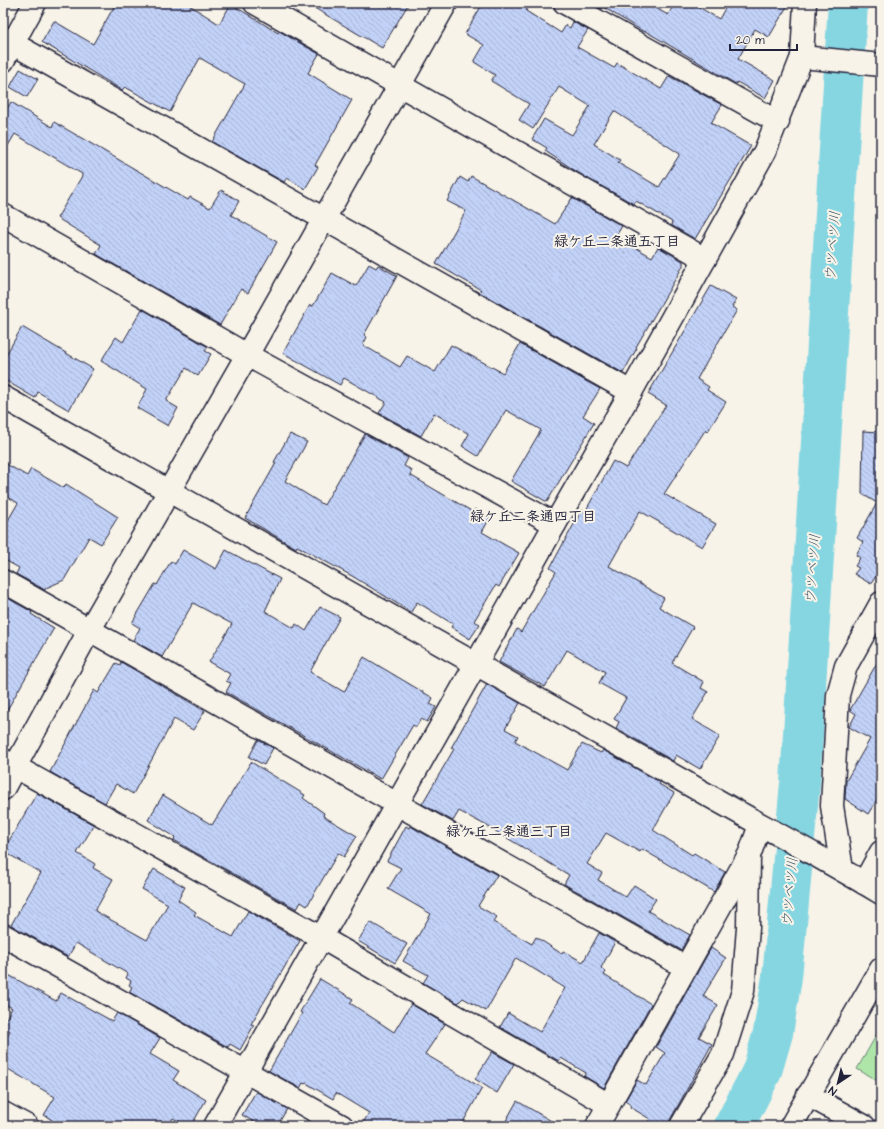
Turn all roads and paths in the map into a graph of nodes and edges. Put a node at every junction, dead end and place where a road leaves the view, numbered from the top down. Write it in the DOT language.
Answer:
graph roads {
  1 [pos="35,3"];
  2 [pos="255,3"];
  3 [pos="446,3"];
  4 [pos="565,3"];
  5 [pos="805,3"];
  6 [pos="6,47"];
  7 [pos="809,58"];
  8 [pos="876,64"];
  9 [pos="400,85"];
  10 [pos="778,122"];
  11 [pos="3,215"];
  12 [pos="323,220"];
  13 [pos="705,259"];
  14 [pos="247,355"];
  15 [pos="631,392"];
  16 [pos="3,397"];
  17 [pos="169,491"];
  18 [pos="555,524"];
  19 [pos="3,581"];
  20 [pos="881,603"];
  21 [pos="90,629"];
  22 [pos="476,662"];
  23 [pos="9,764"];
  24 [pos="3,789"];
  25 [pos="397,803"];
  26 [pos="765,828"];
  27 [pos="881,852"];
  28 [pos="750,853"];
  29 [pos="842,870"];
  30 [pos="872,888"];
  31 [pos="3,935"];
  32 [pos="322,938"];
  33 [pos="685,968"];
  34 [pos="881,969"];
  35 [pos="246,1070"];
  36 [pos="808,1095"];
  37 [pos="609,1105"];
  38 [pos="3,1113"];
  39 [pos="27,1126"];
  40 [pos="215,1126"];
  41 [pos="342,1126"];
  42 [pos="597,1126"];
  43 [pos="681,1126"];
  44 [pos="791,1126"];
  45 [pos="864,1126"];
  1 -- 6 [label="street"];
  2 -- 9 [label="street"];
  3 -- 9 [label="street"];
  4 -- 10 [label="street"];
  5 -- 7 [label="street"];
  6 -- 12 [label="street"];
  7 -- 8 [label="street"];
  7 -- 10 [label="street"];
  9 -- 12 [label="street"];
  9 -- 13 [label="street"];
  10 -- 13 [label="street"];
  11 -- 14 [label="street"];
  12 -- 14 [label="street"];
  12 -- 15 [label="street"];
  13 -- 15 [label="street"];
  14 -- 17 [label="street"];
  14 -- 18 [label="street"];
  15 -- 18 [label="street"];
  16 -- 17 [label="street"];
  17 -- 21 [label="street"];
  17 -- 22 [label="street"];
  18 -- 22 [label="street"];
  19 -- 21 [label="street"];
  20 -- 29 [label="street"];
  21 -- 23 [label="street"];
  21 -- 25 [label="street"];
  22 -- 25 [label="street"];
  22 -- 26 [label="street"];
  23 -- 24 [label="street"];
  23 -- 32 [label="street"];
  25 -- 32 [label="street"];
  25 -- 33 [label="street"];
  26 -- 28 [label="street"];
  26 -- 29 [label="street"];
  27 -- 30 [label="street"];
  28 -- 33 [label="street"];
  28 -- 43 [label="street"];
  29 -- 30 [label="street"];
  31 -- 35 [label="street"];
  32 -- 35 [label="street"];
  32 -- 37 [label="street"];
  33 -- 37 [label="street"];
  34 -- 36 [label="street"];
  35 -- 40 [label="street"];
  35 -- 41 [label="street"];
  36 -- 44 [label="street"];
  36 -- 45 [label="street"];
  37 -- 42 [label="street"];
  38 -- 39 [label="street"];
}
